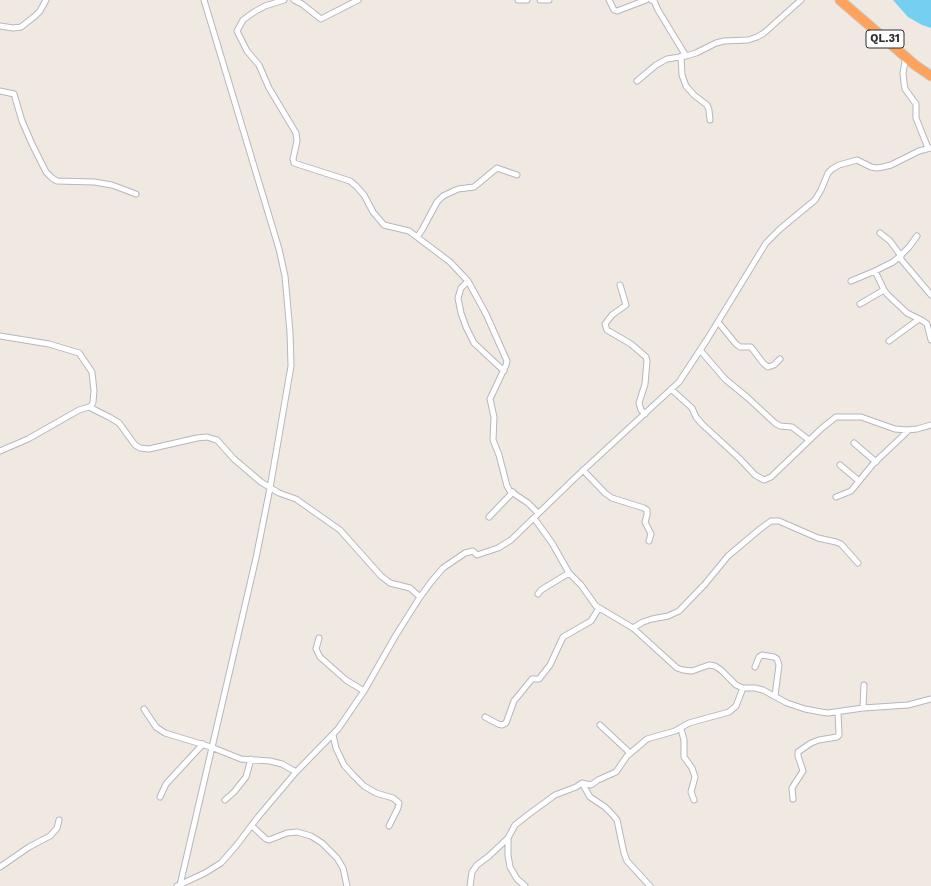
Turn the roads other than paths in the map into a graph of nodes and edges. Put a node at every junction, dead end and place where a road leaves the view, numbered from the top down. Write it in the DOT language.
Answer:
graph roads {
  1 [pos="46,0"];
  2 [pos="204,0"];
  3 [pos="284,0"];
  4 [pos="294,0"];
  5 [pos="358,0"];
  6 [pos="518,0"];
  7 [pos="527,0"];
  8 [pos="540,0"];
  9 [pos="549,0"];
  10 [pos="609,0"];
  11 [pos="646,0"];
  12 [pos="651,0"];
  13 [pos="801,0"];
  14 [pos="840,0"];
  15 [pos="0,26"];
  16 [pos="684,56"];
  17 [pos="906,56"];
  18 [pos="931,76"];
  19 [pos="637,80"];
  20 [pos="0,91"];
  21 [pos="710,120"];
  22 [pos="930,148"];
  23 [pos="516,175"];
  24 [pos="136,194"];
  25 [pos="880,233"];
  26 [pos="917,236"];
  27 [pos="416,237"];
  28 [pos="900,256"];
  29 [pos="875,271"];
  30 [pos="468,281"];
  31 [pos="851,281"];
  32 [pos="620,285"];
  33 [pos="884,290"];
  34 [pos="931,295"];
  35 [pos="860,304"];
  36 [pos="919,319"];
  37 [pos="718,322"];
  38 [pos="0,336"];
  39 [pos="931,340"];
  40 [pos="889,341"];
  41 [pos="700,350"];
  42 [pos="780,359"];
  43 [pos="504,371"];
  44 [pos="671,389"];
  45 [pos="91,407"];
  46 [pos="645,414"];
  47 [pos="931,425"];
  48 [pos="909,430"];
  49 [pos="809,440"];
  50 [pos="854,444"];
  51 [pos="0,452"];
  52 [pos="876,462"];
  53 [pos="840,465"];
  54 [pos="583,470"];
  55 [pos="859,481"];
  56 [pos="270,488"];
  57 [pos="514,492"];
  58 [pos="836,497"];
  59 [pos="538,513"];
  60 [pos="489,517"];
  61 [pos="534,518"];
  62 [pos="649,541"];
  63 [pos="858,563"];
  64 [pos="569,573"];
  65 [pos="538,594"];
  66 [pos="420,597"];
  67 [pos="599,608"];
  68 [pos="634,628"];
  69 [pos="319,638"];
  70 [pos="755,668"];
  71 [pos="864,685"];
  72 [pos="743,688"];
  73 [pos="364,691"];
  74 [pos="775,696"];
  75 [pos="931,700"];
  76 [pos="863,708"];
  77 [pos="144,709"];
  78 [pos="838,712"];
  79 [pos="485,717"];
  80 [pos="600,725"];
  81 [pos="681,729"];
  82 [pos="333,735"];
  83 [pos="203,744"];
  84 [pos="211,747"];
  85 [pos="630,753"];
  86 [pos="251,759"];
  87 [pos="296,772"];
  88 [pos="582,783"];
  89 [pos="160,797"];
  90 [pos="793,799"];
  91 [pos="225,800"];
  92 [pos="694,800"];
  93 [pos="59,820"];
  94 [pos="252,826"];
  95 [pos="389,826"];
  96 [pos="508,838"];
  97 [pos="0,867"];
  98 [pos="179,885"];
  99 [pos="348,886"];
  100 [pos="470,886"];
  101 [pos="525,886"];
  102 [pos="650,886"];
  1 -- 15 [label="street"];
  2 -- 56 [label="street"];
  3 -- 27 [label="street"];
  4 -- 5 [label="street"];
  6 -- 7 [label="street"];
  8 -- 9 [label="street"];
  10 -- 11 [label="street"];
  12 -- 16 [label="street"];
  13 -- 16 [label="street"];
  14 -- 17 [label="highway, QL.31"];
  16 -- 19 [label="street"];
  16 -- 21 [label="street"];
  17 -- 18 [label="highway, QL.31"];
  17 -- 22 [label="street"];
  20 -- 24 [label="street"];
  22 -- 37 [label="street"];
  23 -- 27 [label="street"];
  25 -- 28 [label="street"];
  26 -- 28 [label="street"];
  27 -- 30 [label="street"];
  28 -- 29 [label="street"];
  28 -- 34 [label="street"];
  29 -- 31 [label="street"];
  29 -- 33 [label="street"];
  30 -- 43 [label="street"];
  30 -- 43 [label="street"];
  32 -- 46 [label="street"];
  33 -- 35 [label="street"];
  33 -- 36 [label="street"];
  36 -- 39 [label="street"];
  36 -- 40 [label="street"];
  37 -- 41 [label="street"];
  37 -- 42 [label="street"];
  38 -- 45 [label="street"];
  41 -- 44 [label="street"];
  41 -- 49 [label="street"];
  43 -- 57 [label="street"];
  44 -- 46 [label="street"];
  44 -- 49 [label="street"];
  45 -- 51 [label="street"];
  45 -- 56 [label="street"];
  46 -- 54 [label="street"];
  47 -- 48 [label="street"];
  48 -- 49 [label="street"];
  48 -- 52 [label="street"];
  50 -- 52 [label="street"];
  52 -- 55 [label="street"];
  53 -- 55 [label="street"];
  54 -- 59 [label="street"];
  54 -- 62 [label="street"];
  55 -- 58 [label="street"];
  56 -- 66 [label="street"];
  56 -- 84 [label="street"];
  57 -- 59 [label="street"];
  57 -- 60 [label="street"];
  59 -- 61 [label="street"];
  61 -- 64 [label="street"];
  61 -- 66 [label="street"];
  63 -- 68 [label="street"];
  64 -- 65 [label="street"];
  64 -- 67 [label="street"];
  66 -- 73 [label="street"];
  67 -- 68 [label="street"];
  67 -- 79 [label="street"];
  68 -- 72 [label="street"];
  69 -- 73 [label="street"];
  70 -- 74 [label="street"];
  71 -- 76 [label="street"];
  72 -- 74 [label="street"];
  72 -- 81 [label="street"];
  73 -- 82 [label="street"];
  74 -- 78 [label="street"];
  75 -- 76 [label="street"];
  76 -- 78 [label="street"];
  77 -- 83 [label="street"];
  78 -- 90 [label="street"];
  80 -- 85 [label="street"];
  81 -- 85 [label="street"];
  81 -- 92 [label="street"];
  82 -- 87 [label="street"];
  82 -- 95 [label="street"];
  83 -- 84 [label="street"];
  83 -- 89 [label="street"];
  84 -- 86 [label="street"];
  84 -- 98 [label="street"];
  85 -- 88 [label="street"];
  86 -- 87 [label="street"];
  86 -- 91 [label="street"];
  87 -- 94 [label="street"];
  88 -- 96 [label="street"];
  88 -- 102 [label="street"];
  93 -- 97 [label="street"];
  94 -- 98 [label="street"];
  94 -- 99 [label="street"];
  96 -- 100 [label="street"];
  96 -- 101 [label="street"];
}
